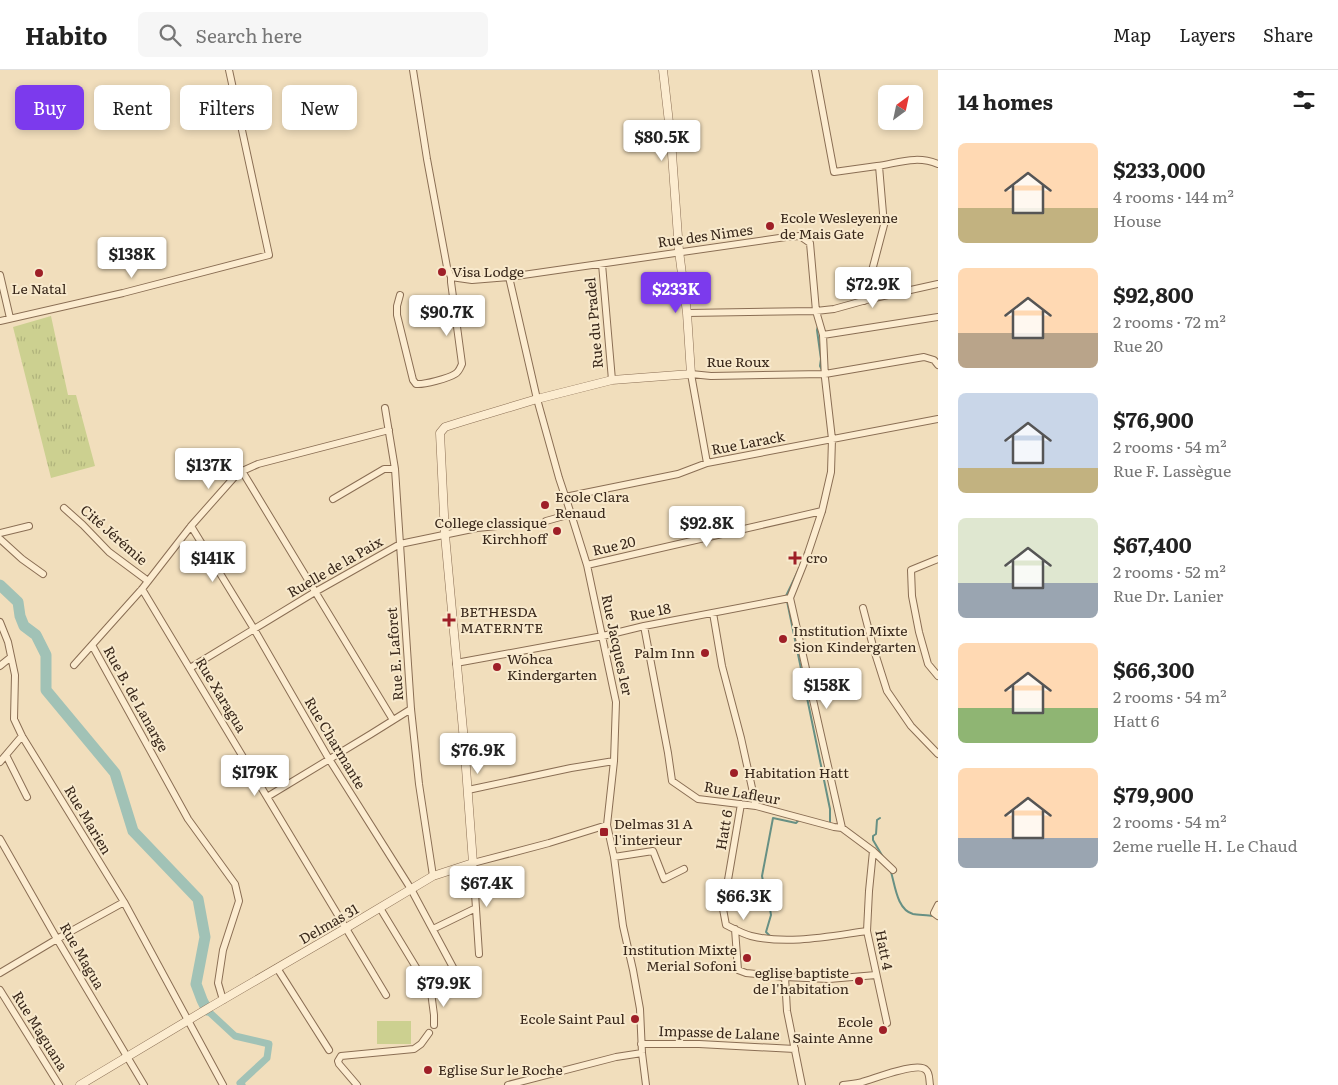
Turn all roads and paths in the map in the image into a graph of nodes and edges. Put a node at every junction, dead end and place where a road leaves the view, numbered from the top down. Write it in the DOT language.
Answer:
graph roads {
  1 [pos="230,70"];
  2 [pos="413,70"];
  3 [pos="663,70"];
  4 [pos="815,70"];
  5 [pos="938,164"];
  6 [pos="879,166"];
  7 [pos="679,251"];
  8 [pos="602,264"];
  9 [pos="0,275"];
  10 [pos="451,277"];
  11 [pos="509,277"];
  12 [pos="938,284"];
  13 [pos="400,295"];
  14 [pos="864,301"];
  15 [pos="816,311"];
  16 [pos="687,313"];
  17 [pos="938,317"];
  18 [pos="10,318"];
  19 [pos="0,320"];
  20 [pos="823,335"];
  21 [pos="938,365"];
  22 [pos="691,374"];
  23 [pos="825,374"];
  24 [pos="612,380"];
  25 [pos="537,399"];
  26 [pos="385,408"];
  27 [pos="938,419"];
  28 [pos="389,430"];
  29 [pos="832,439"];
  30 [pos="707,463"];
  31 [pos="395,469"];
  32 [pos="242,471"];
  33 [pos="565,497"];
  34 [pos="333,500"];
  35 [pos="64,508"];
  36 [pos="822,511"];
  37 [pos="572,514"];
  38 [pos="546,521"];
  39 [pos="507,525"];
  40 [pos="29,526"];
  41 [pos="191,526"];
  42 [pos="0,533"];
  43 [pos="445,535"];
  44 [pos="0,539"];
  45 [pos="400,544"];
  46 [pos="938,559"];
  47 [pos="587,565"];
  48 [pos="44,574"];
  49 [pos="148,581"];
  50 [pos="142,589"];
  51 [pos="315,592"];
  52 [pos="790,598"];
  53 [pos="863,608"];
  54 [pos="713,613"];
  55 [pos="0,622"];
  56 [pos="644,626"];
  57 [pos="254,629"];
  58 [pos="602,636"];
  59 [pos="92,645"];
  60 [pos="11,657"];
  61 [pos="456,663"];
  62 [pos="74,665"];
  63 [pos="0,666"];
  64 [pos="190,668"];
  65 [pos="938,676"];
  66 [pos="410,708"];
  67 [pos="393,720"];
  68 [pos="22,736"];
  69 [pos="938,754"];
  70 [pos="6,755"];
  71 [pos="329,760"];
  72 [pos="614,761"];
  73 [pos="0,762"];
  74 [pos="468,790"];
  75 [pos="27,797"];
  76 [pos="267,797"];
  77 [pos="741,804"];
  78 [pos="756,806"];
  79 [pos="607,825"];
  80 [pos="842,828"];
  81 [pos="0,839"];
  82 [pos="873,850"];
  83 [pos="614,857"];
  84 [pos="473,863"];
  85 [pos="684,869"];
  86 [pos="893,870"];
  87 [pos="433,876"];
  88 [pos="411,889"];
  89 [pos="124,902"];
  90 [pos="938,905"];
  91 [pos="380,908"];
  92 [pos="476,908"];
  93 [pos="936,914"];
  94 [pos="346,928"];
  95 [pos="433,929"];
  96 [pos="735,929"];
  97 [pos="867,930"];
  98 [pos="57,939"];
  99 [pos="479,954"];
  100 [pos="277,968"];
  101 [pos="0,973"];
  102 [pos="456,973"];
  103 [pos="876,975"];
  104 [pos="785,977"];
  105 [pos="0,990"];
  106 [pos="386,995"];
  107 [pos="223,1000"];
  108 [pos="188,1020"];
  109 [pos="887,1023"];
  110 [pos="434,1025"];
  111 [pos="429,1033"];
  112 [pos="642,1044"];
  113 [pos="795,1048"];
  114 [pos="329,1050"];
  115 [pos="642,1053"];
  116 [pos="126,1057"];
  117 [pos="860,1084"];
  118 [pos="59,1085"];
  119 [pos="80,1085"];
  120 [pos="144,1085"];
  121 [pos="223,1085"];
  122 [pos="357,1085"];
  123 [pos="508,1085"];
  124 [pos="646,1085"];
  125 [pos="802,1085"];
  126 [pos="843,1085"];
  127 [pos="930,1085"];
  1 -- 18 [label="street"];
  2 -- 10 [label="street"];
  3 -- 7 [label="street"];
  4 -- 6 [label="street"];
  5 -- 6 [label="street"];
  6 -- 14 [label="street"];
  7 -- 8 [label="street, Rue des Nimes"];
  7 -- 15 [label="street, Rue des Nimes"];
  7 -- 16 [label="street"];
  8 -- 11 [label="street, Rue des Nimes"];
  8 -- 24 [label="street, Rue du Pradel"];
  9 -- 18 [label="street"];
  10 -- 11 [label="street, Rue des Nimes"];
  10 -- 13 [label="street"];
  11 -- 25 [label="street, Rue Jacques 1er"];
  12 -- 14 [label="street"];
  14 -- 15 [label="street"];
  15 -- 16 [label="street"];
  15 -- 20 [label="street, Rue des Nimes"];
  16 -- 22 [label="street"];
  17 -- 20 [label="street"];
  18 -- 19 [label="street"];
  20 -- 23 [label="street, Rue des Nimes"];
  21 -- 23 [label="street, Rue Roux"];
  22 -- 23 [label="street, Rue Roux"];
  22 -- 24 [label="street, Rue Roux"];
  22 -- 30 [label="street"];
  23 -- 29 [label="street, Rue des Nimes"];
  24 -- 25 [label="street, Rue Roux"];
  25 -- 33 [label="street, Rue Jacques 1er"];
  25 -- 43 [label="street, Rue Roux"];
  26 -- 28 [label="street, Rue E. Laforet"];
  27 -- 29 [label="street, Rue Larack"];
  28 -- 31 [label="street, Rue E. Laforet"];
  28 -- 32 [label="street, Rue B. de Lanarge"];
  29 -- 30 [label="street, Rue Larack"];
  29 -- 36 [label="street, Rue des Nimes"];
  30 -- 33 [label="street, Rue Larack"];
  31 -- 34 [label="street"];
  31 -- 45 [label="street, Rue E. Laforet"];
  32 -- 41 [label="street, Rue B. de Lanarge"];
  32 -- 51 [label="street"];
  33 -- 37 [label="street, Rue Jacques 1er"];
  35 -- 49 [label="street, Cité Jérémie"];
  36 -- 47 [label="street, Rue 20"];
  36 -- 52 [label="street, Rue des Nimes"];
  37 -- 38 [label="street"];
  37 -- 47 [label="street, Rue Jacques 1er"];
  39 -- 43 [label="street, Ruelle de la Paix"];
  40 -- 42 [label="street"];
  41 -- 49 [label="street, Rue B. de Lanarge"];
  41 -- 57 [label="street, Rue Charmante"];
  43 -- 45 [label="street, Ruelle de la Paix"];
  43 -- 61 [label="street"];
  44 -- 48 [label="street"];
  45 -- 51 [label="street, Ruelle de la Paix"];
  45 -- 66 [label="street, Rue E. Laforet"];
  46 -- 65 [label="street"];
  47 -- 58 [label="street, Rue Jacques 1er"];
  49 -- 50 [label="street, Rue B. de Lanarge"];
  50 -- 59 [label="street, Rue B. de Lanarge"];
  50 -- 64 [label="street, Rue Xaragua"];
  51 -- 57 [label="street, Ruelle de la Paix"];
  51 -- 67 [label="street"];
  52 -- 54 [label="street, Rue 18"];
  52 -- 80 [label="street"];
  53 -- 69 [label="street"];
  54 -- 56 [label="street, Rue 18"];
  54 -- 78 [label="street"];
  55 -- 60 [label="street, Rue Marien"];
  56 -- 58 [label="street, Rue 18"];
  56 -- 77 [label="street, Rue Lafleur"];
  57 -- 64 [label="street, Ruelle de la Paix"];
  57 -- 71 [label="street, Rue Charmante"];
  58 -- 61 [label="street, Rue 18"];
  58 -- 72 [label="street, Rue Jacques 1er"];
  59 -- 62 [label="street"];
  59 -- 107 [label="street, Rue B. de Lanarge"];
  60 -- 63 [label="street"];
  60 -- 68 [label="street, Rue Marien"];
  61 -- 74 [label="street"];
  64 -- 76 [label="street, Rue Xaragua"];
  66 -- 67 [label="street"];
  66 -- 87 [label="street, Rue E. Laforet"];
  67 -- 71 [label="street"];
  68 -- 70 [label="street"];
  68 -- 89 [label="street, Rue Marien"];
  70 -- 73 [label="street"];
  70 -- 75 [label="street"];
  71 -- 76 [label="street"];
  71 -- 88 [label="street, Rue Charmante"];
  72 -- 74 [label="street"];
  72 -- 79 [label="street, Rue Jacques 1er"];
  74 -- 84 [label="street"];
  76 -- 94 [label="street, Rue Xaragua"];
  77 -- 78 [label="street, Rue Lafleur"];
  77 -- 96 [label="street, Hatt 6"];
  78 -- 80 [label="street, Rue Lafleur"];
  79 -- 83 [label="street, Rue Jacques 1er"];
  79 -- 84 [label="street, Delmas 31"];
  80 -- 82 [label="street, Rue Lafleur"];
  81 -- 98 [label="street, Rue Magua"];
  82 -- 86 [label="street, Rue Lafleur"];
  82 -- 97 [label="street, Hatt 4"];
  83 -- 85 [label="street"];
  83 -- 112 [label="street, Rue Jacques 1er"];
  84 -- 87 [label="street, Delmas 31"];
  84 -- 92 [label="street"];
  87 -- 88 [label="street, Delmas 31"];
  88 -- 91 [label="street, Delmas 31"];
  88 -- 95 [label="street, Rue Charmante"];
  89 -- 98 [label="street"];
  89 -- 108 [label="street, Rue Marien"];
  90 -- 93 [label="street"];
  91 -- 94 [label="street, Delmas 31"];
  91 -- 110 [label="street"];
  92 -- 95 [label="street"];
  92 -- 99 [label="street"];
  94 -- 100 [label="street, Delmas 31"];
  94 -- 106 [label="street, Rue Xaragua"];
  95 -- 102 [label="street, Rue Charmante"];
  96 -- 97 [label="street"];
  96 -- 104 [label="street"];
  97 -- 103 [label="street, Hatt 4"];
  98 -- 101 [label="street"];
  98 -- 116 [label="street, Rue Magua"];
  100 -- 107 [label="street, Delmas 31"];
  100 -- 114 [label="street"];
  103 -- 104 [label="street"];
  103 -- 109 [label="street, Hatt 4"];
  104 -- 113 [label="street"];
  105 -- 118 [label="street, Rue Maguana"];
  107 -- 108 [label="street, Delmas 31"];
  108 -- 116 [label="street, Delmas 31"];
  108 -- 121 [label="street, Rue Marien"];
  111 -- 122 [label="street"];
  112 -- 113 [label="street, Impasse de Lalane"];
  112 -- 115 [label="street, Rue Jacques 1er"];
  113 -- 125 [label="street"];
  115 -- 123 [label="street"];
  115 -- 124 [label="street, Rue Jacques 1er"];
  116 -- 119 [label="street, Delmas 31"];
  116 -- 120 [label="street, Rue Magua"];
  117 -- 126 [label="street"];
  117 -- 127 [label="street"];
}
